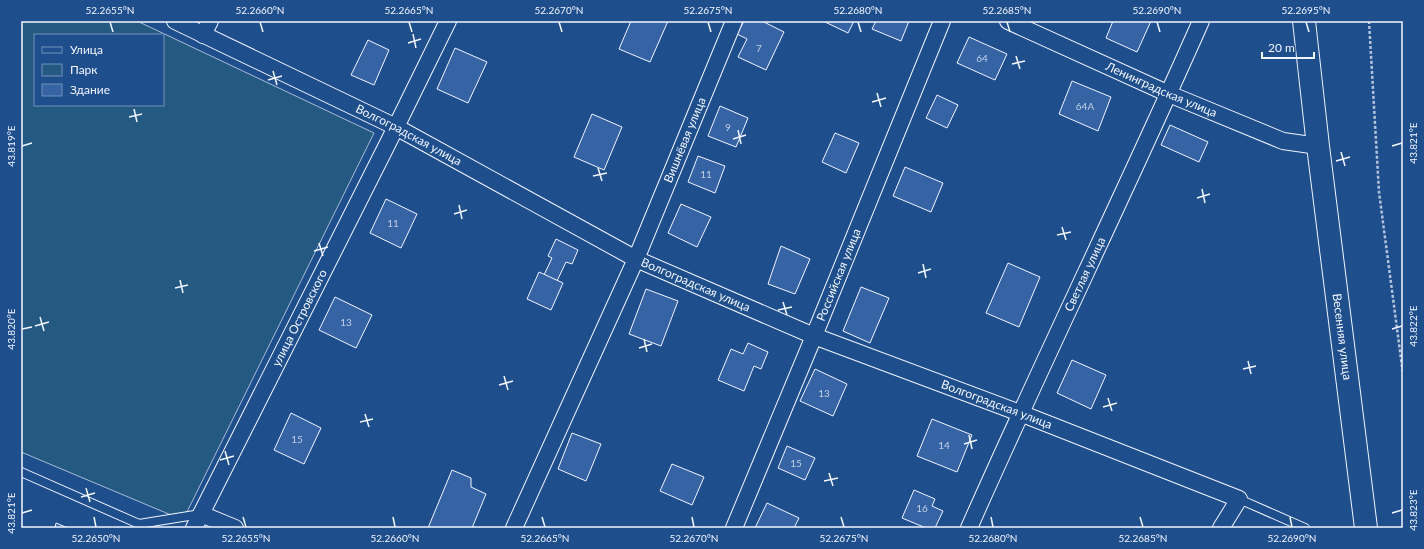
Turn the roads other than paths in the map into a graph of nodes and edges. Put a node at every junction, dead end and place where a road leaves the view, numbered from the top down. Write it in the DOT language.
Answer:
graph roads {
  1 [pos="175,21"];
  2 [pos="448,21"];
  3 [pos="734,21"];
  4 [pos="942,21"];
  5 [pos="1008,21"];
  6 [pos="1201,21"];
  7 [pos="1304,21"];
  8 [pos="206,28"];
  9 [pos="1169,94"];
  10 [pos="396,127"];
  11 [pos="1318,146"];
  12 [pos="636,259"];
  13 [pos="814,336"];
  14 [pos="1020,413"];
  15 [pos="21,472"];
  16 [pos="1239,499"];
  17 [pos="197,521"];
  18 [pos="235,528"];
  19 [pos="514,528"];
  20 [pos="734,528"];
  21 [pos="969,528"];
  22 [pos="1221,528"];
  23 [pos="1305,528"];
  24 [pos="1366,528"];
  1 -- 8 [label="street, Волгоградская улица"];
  2 -- 10 [label="street, улица Островского"];
  3 -- 12 [label="street, Вишнёвая улица"];
  4 -- 13 [label="street, Российская улица"];
  5 -- 9 [label="street, Ленинградская улица"];
  6 -- 9 [label="street, Светлая улица"];
  7 -- 11 [label="street, Весенняя улица"];
  8 -- 10 [label="street, Волгоградская улица"];
  9 -- 11 [label="street, Ленинградская улица"];
  9 -- 14 [label="street, Светлая улица"];
  10 -- 12 [label="street, Волгоградская улица"];
  10 -- 17 [label="street, улица Островского"];
  11 -- 24 [label="street, Весенняя улица"];
  12 -- 13 [label="street, Волгоградская улица"];
  12 -- 19 [label="street, Вишнёвая улица"];
  13 -- 14 [label="street, Волгоградская улица"];
  13 -- 20 [label="street, Российская улица"];
  14 -- 16 [label="street, Волгоградская улица"];
  14 -- 21 [label="street, Светлая улица"];
  15 -- 17 [label="lane"];
  16 -- 22 [label="street"];
  16 -- 23 [label="lane"];
  17 -- 18 [label="street"];
}
